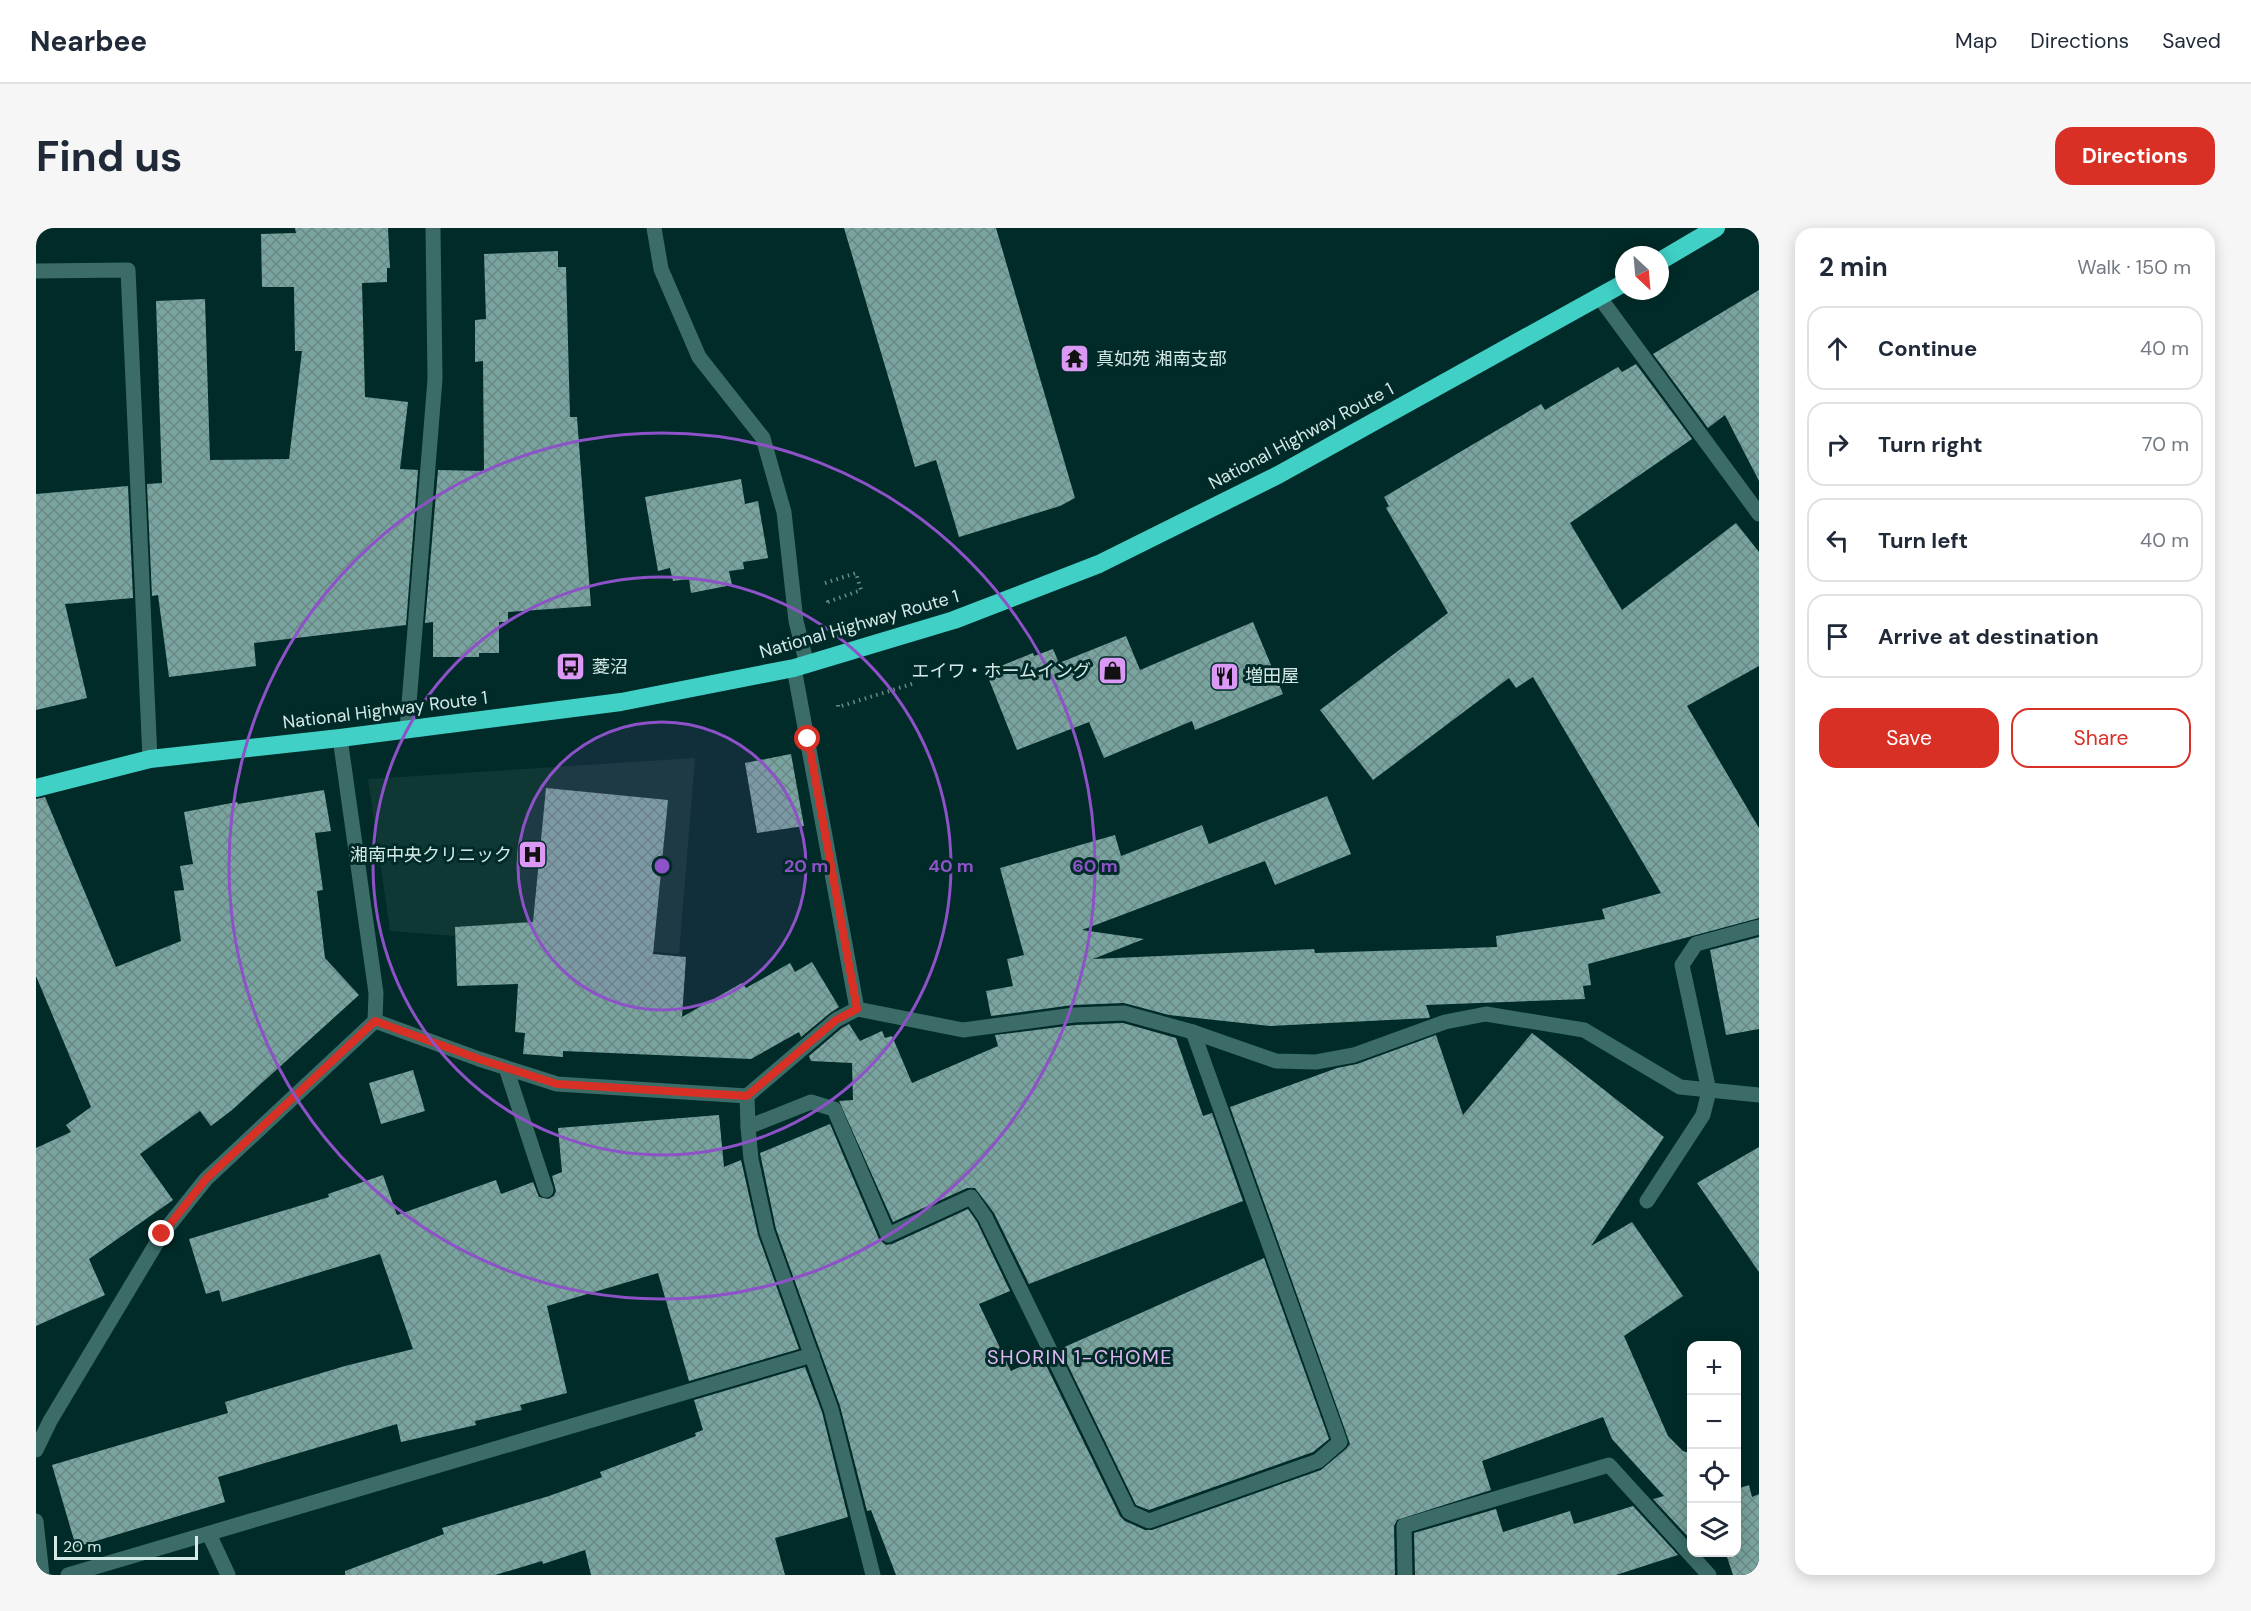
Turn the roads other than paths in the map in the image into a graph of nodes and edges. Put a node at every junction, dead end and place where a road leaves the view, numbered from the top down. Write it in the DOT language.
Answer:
graph roads {
  1 [pos="433,228"];
  2 [pos="654,228"];
  3 [pos="1716,228"];
  4 [pos="1669,256"];
  5 [pos="36,271"];
  6 [pos="1615,288"];
  7 [pos="1600,297"];
  8 [pos="1759,514"];
  9 [pos="800,666"];
  10 [pos="407,729"];
  11 [pos="340,738"];
  12 [pos="150,759"];
  13 [pos="36,788"];
  14 [pos="1759,927"];
  15 [pos="857,1009"];
  16 [pos="375,1021"];
  17 [pos="1193,1032"];
  18 [pos="506,1068"];
  19 [pos="1709,1091"];
  20 [pos="1759,1095"];
  21 [pos="747,1096"];
  22 [pos="748,1126"];
  23 [pos="546,1190"];
  24 [pos="1647,1201"];
  25 [pos="812,1355"];
  26 [pos="36,1450"];
  27 [pos="36,1521"];
  28 [pos="209,1534"];
  29 [pos="42,1575"];
  30 [pos="68,1575"];
  31 [pos="228,1575"];
  32 [pos="873,1575"];
  33 [pos="1405,1575"];
  34 [pos="1709,1575"];
  1 -- 10 [label="street"];
  2 -- 9 [label="street"];
  3 -- 4 [label="highway"];
  5 -- 12 [label="street"];
  6 -- 7 [label="highway, National Highway Route 1"];
  7 -- 8 [label="street"];
  7 -- 9 [label="highway, National Highway Route 1"];
  9 -- 10 [label="highway, National Highway Route 1"];
  9 -- 15 [label="street"];
  10 -- 11 [label="highway, National Highway Route 1"];
  11 -- 12 [label="highway, National Highway Route 1"];
  11 -- 16 [label="street"];
  12 -- 13 [label="highway, National Highway Route 1"];
  14 -- 19 [label="street"];
  15 -- 17 [label="street"];
  15 -- 21 [label="street"];
  16 -- 18 [label="street"];
  16 -- 26 [label="street"];
  17 -- 19 [label="street"];
  17 -- 22 [label="street"];
  18 -- 21 [label="street"];
  18 -- 23 [label="street"];
  19 -- 20 [label="street"];
  19 -- 24 [label="street"];
  21 -- 22 [label="street"];
  22 -- 25 [label="street"];
  25 -- 28 [label="street"];
  25 -- 32 [label="street"];
  27 -- 29 [label="street"];
  28 -- 30 [label="street"];
  28 -- 31 [label="street"];
  33 -- 34 [label="street"];
}
